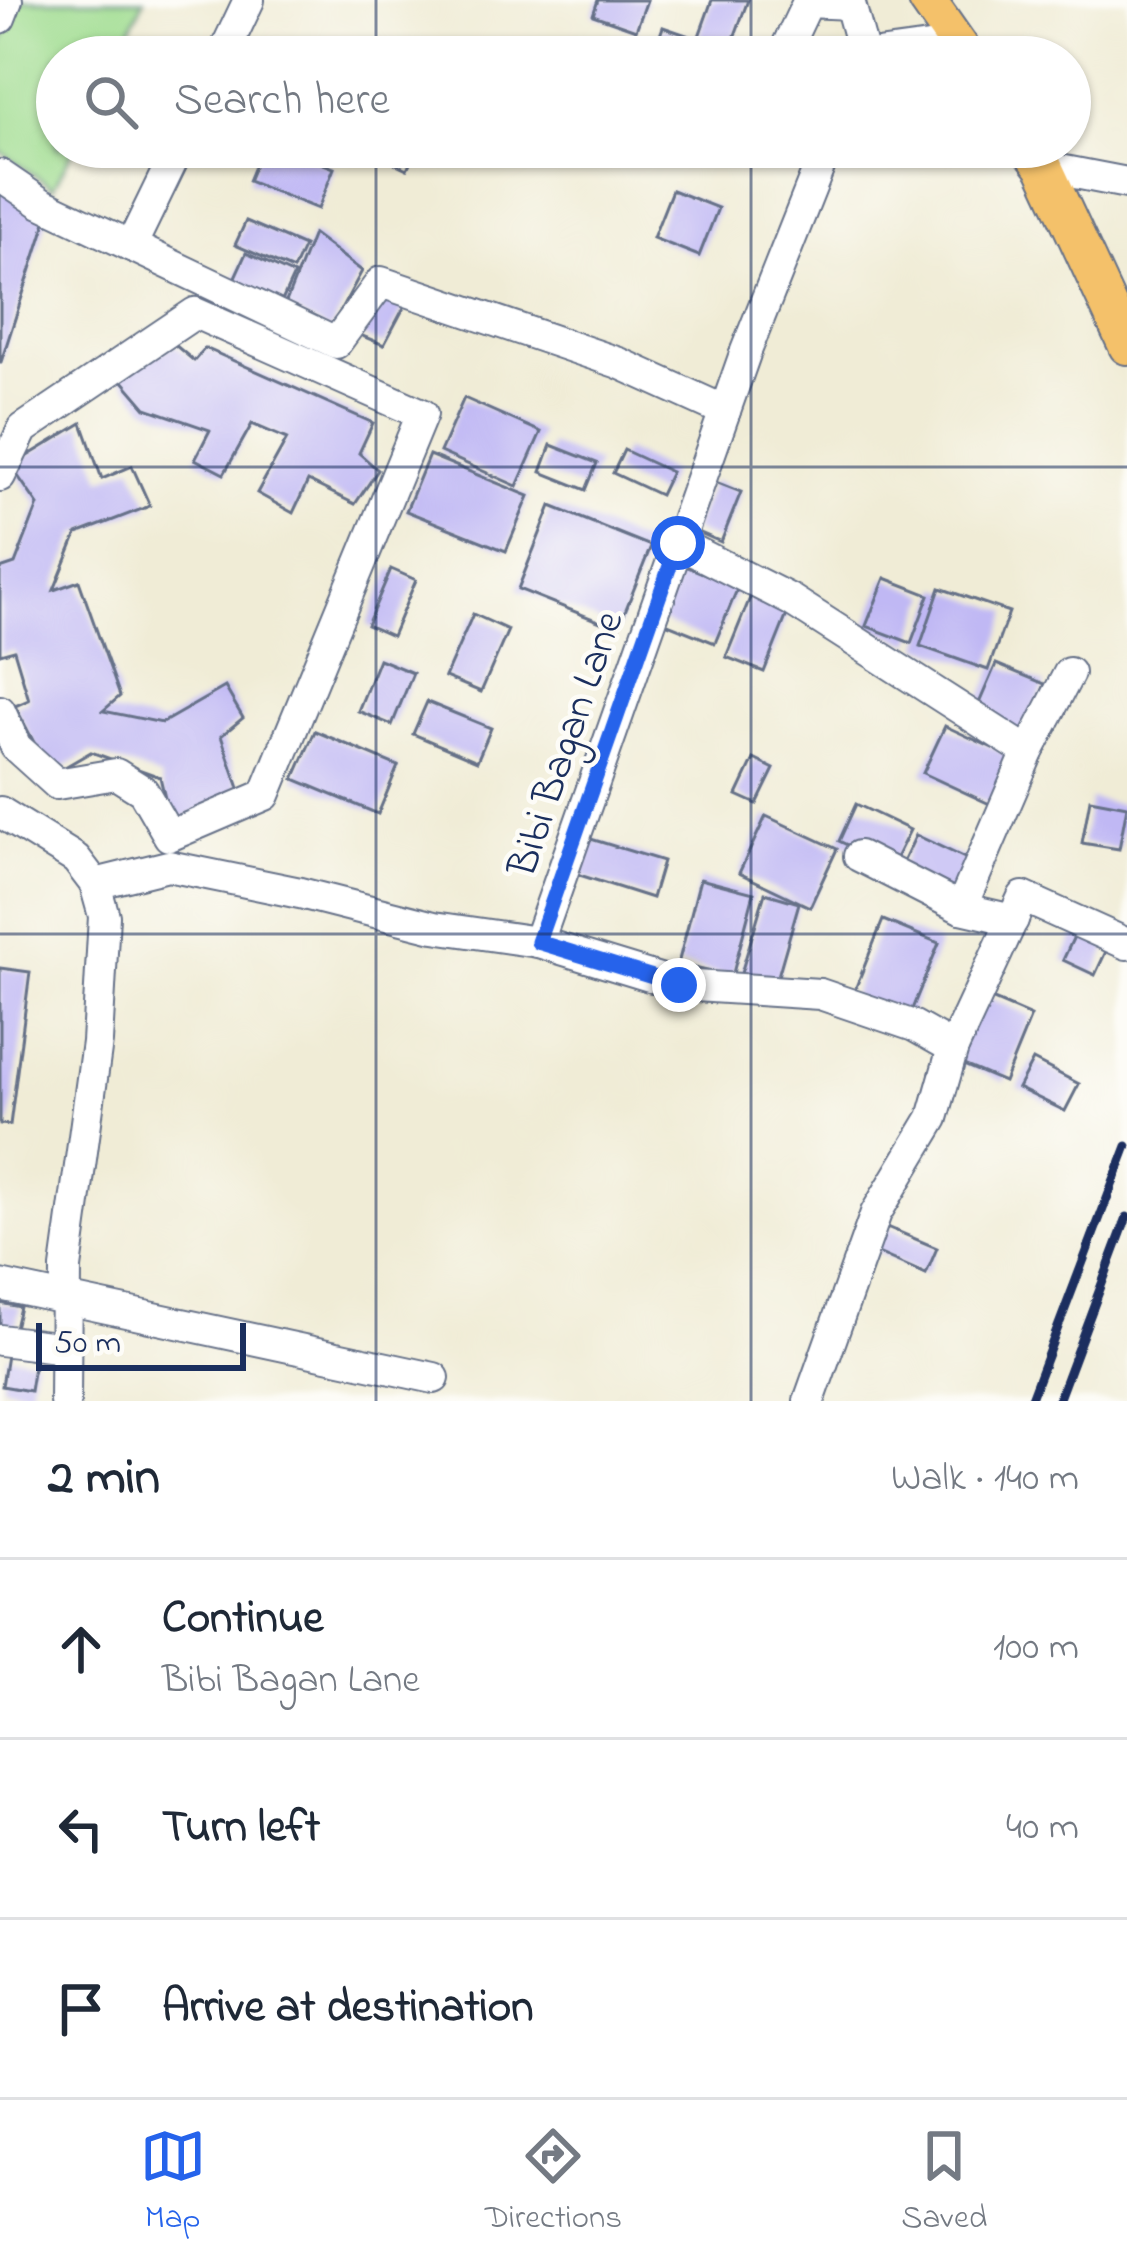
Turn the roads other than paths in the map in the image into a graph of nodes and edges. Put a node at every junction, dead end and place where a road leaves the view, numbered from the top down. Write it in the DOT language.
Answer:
graph roads {
  1 [pos="7,0"];
  2 [pos="250,0"];
  3 [pos="928,0"];
  4 [pos="0,18"];
  5 [pos="232,36"];
  6 [pos="792,36"];
  7 [pos="858,36"];
  8 [pos="953,36"];
  9 [pos="169,168"];
  10 [pos="819,168"];
  11 [pos="1042,168"];
  12 [pos="1075,168"];
  13 [pos="0,175"];
  14 [pos="1127,183"];
  15 [pos="131,246"];
  16 [pos="1127,346"];
  17 [pos="724,411"];
  18 [pos="0,476"];
  19 [pos="678,543"];
  20 [pos="1069,673"];
  21 [pos="0,711"];
  22 [pos="8,751"];
  23 [pos="1028,752"];
  24 [pos="0,812"];
  25 [pos="859,856"];
  26 [pos="95,884"];
  27 [pos="962,908"];
  28 [pos="1012,920"];
  29 [pos="538,942"];
  30 [pos="1127,944"];
  31 [pos="953,1048"];
  32 [pos="0,1285"];
  33 [pos="66,1297"];
  34 [pos="0,1340"];
  35 [pos="65,1348"];
  36 [pos="434,1378"];
  37 [pos="64,1401"];
  38 [pos="809,1401"];
  1 -- 4 [label="street"];
  2 -- 5 [label="street"];
  3 -- 8 [label="main road"];
  6 -- 7 [label="street"];
  9 -- 15 [label="street"];
  10 -- 17 [label="street, Bibi Bagan Lane"];
  11 -- 16 [label="main road"];
  12 -- 14 [label="street"];
  13 -- 15 [label="street"];
  15 -- 17 [label="street"];
  17 -- 19 [label="street, Bibi Bagan Lane"];
  18 -- 22 [label="street"];
  19 -- 23 [label="street"];
  19 -- 29 [label="street, Bibi Bagan Lane"];
  20 -- 23 [label="street"];
  21 -- 22 [label="street"];
  23 -- 27 [label="street"];
  24 -- 26 [label="street"];
  25 -- 27 [label="street"];
  26 -- 29 [label="street, Bibi Bagan Lane"];
  26 -- 33 [label="street"];
  27 -- 28 [label="street"];
  28 -- 30 [label="street"];
  28 -- 31 [label="street"];
  29 -- 31 [label="street"];
  31 -- 38 [label="street"];
  32 -- 33 [label="street"];
  33 -- 35 [label="street"];
  33 -- 36 [label="street"];
  34 -- 35 [label="street"];
  35 -- 37 [label="street"];
}
